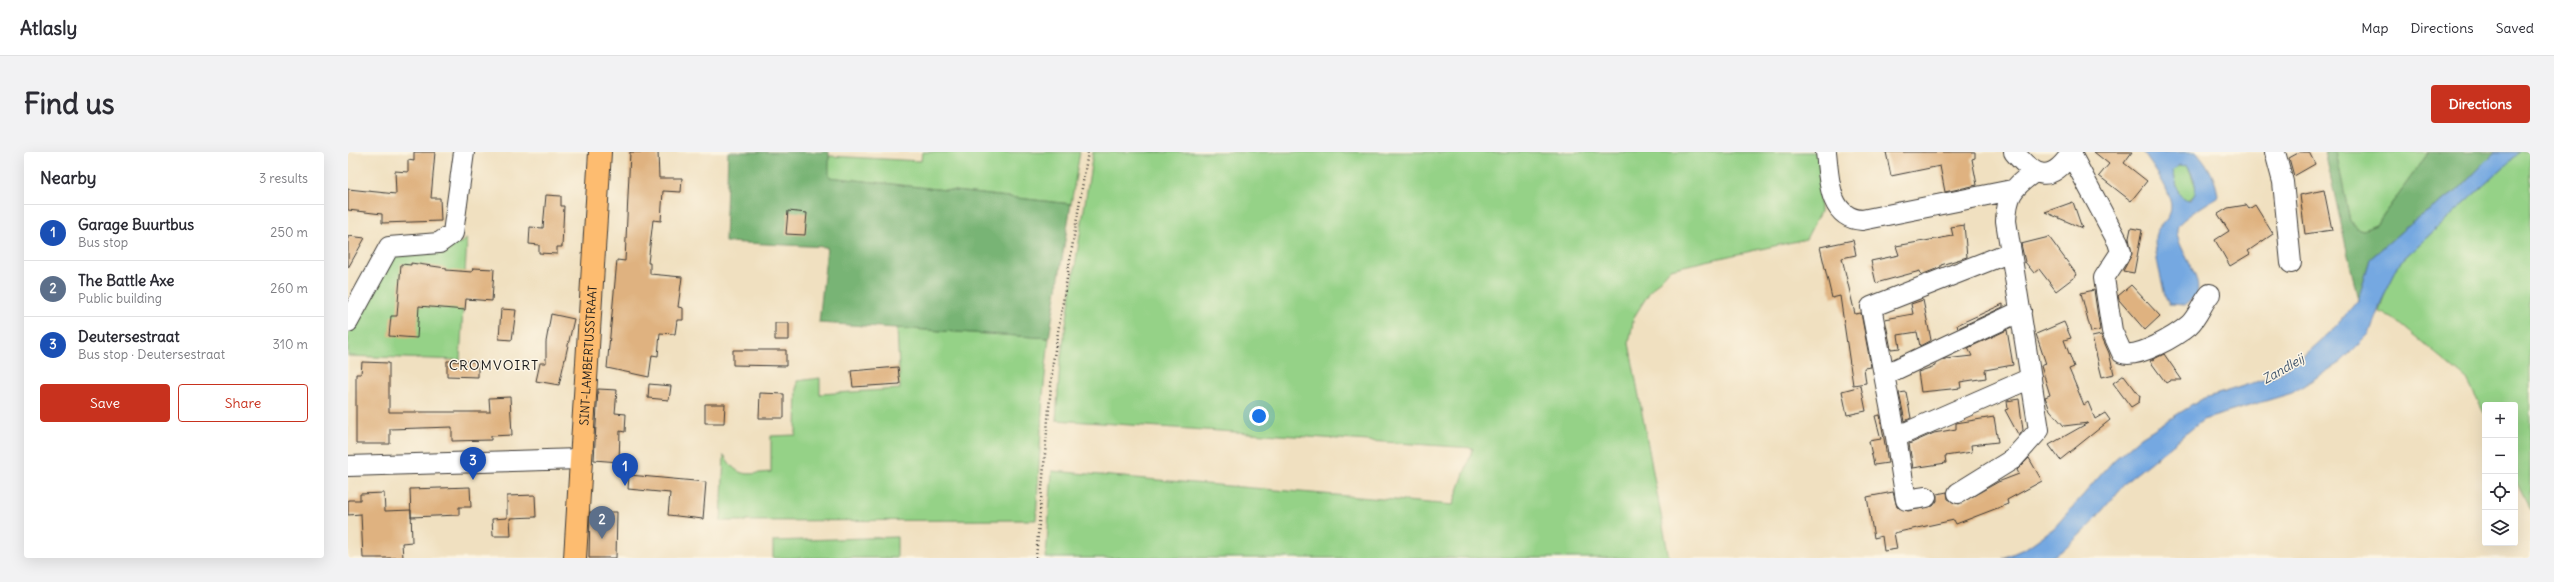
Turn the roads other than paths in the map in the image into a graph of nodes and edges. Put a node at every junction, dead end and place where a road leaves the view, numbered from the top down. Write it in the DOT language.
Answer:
graph roads {
  1 [pos="464,152"];
  2 [pos="600,152"];
  3 [pos="1826,152"];
  4 [pos="2014,152"];
  5 [pos="2275,152"];
  6 [pos="2072,153"];
  7 [pos="2033,173"];
  8 [pos="2012,190"];
  9 [pos="2011,252"];
  10 [pos="2291,264"];
  11 [pos="2210,294"];
  12 [pos="2021,311"];
  13 [pos="348,322"];
  14 [pos="1884,376"];
  15 [pos="2031,378"];
  16 [pos="1896,436"];
  17 [pos="580,459"];
  18 [pos="348,466"];
  19 [pos="1958,493"];
  20 [pos="1926,497"];
  21 [pos="575,558"];
  1 -- 13 [label="street"];
  2 -- 17 [label="main road, SINT-LAMBERTUSSTRAAT"];
  3 -- 8 [label="street"];
  4 -- 7 [label="street"];
  5 -- 10 [label="street"];
  6 -- 7 [label="street"];
  6 -- 11 [label="street"];
  7 -- 8 [label="street"];
  8 -- 9 [label="street"];
  9 -- 12 [label="street"];
  9 -- 14 [label="street"];
  12 -- 14 [label="street"];
  12 -- 15 [label="street"];
  14 -- 16 [label="street"];
  15 -- 16 [label="street"];
  15 -- 19 [label="street"];
  16 -- 20 [label="street"];
  17 -- 18 [label="street"];
  17 -- 21 [label="main road, SINT-LAMBERTUSSTRAAT"];
}
